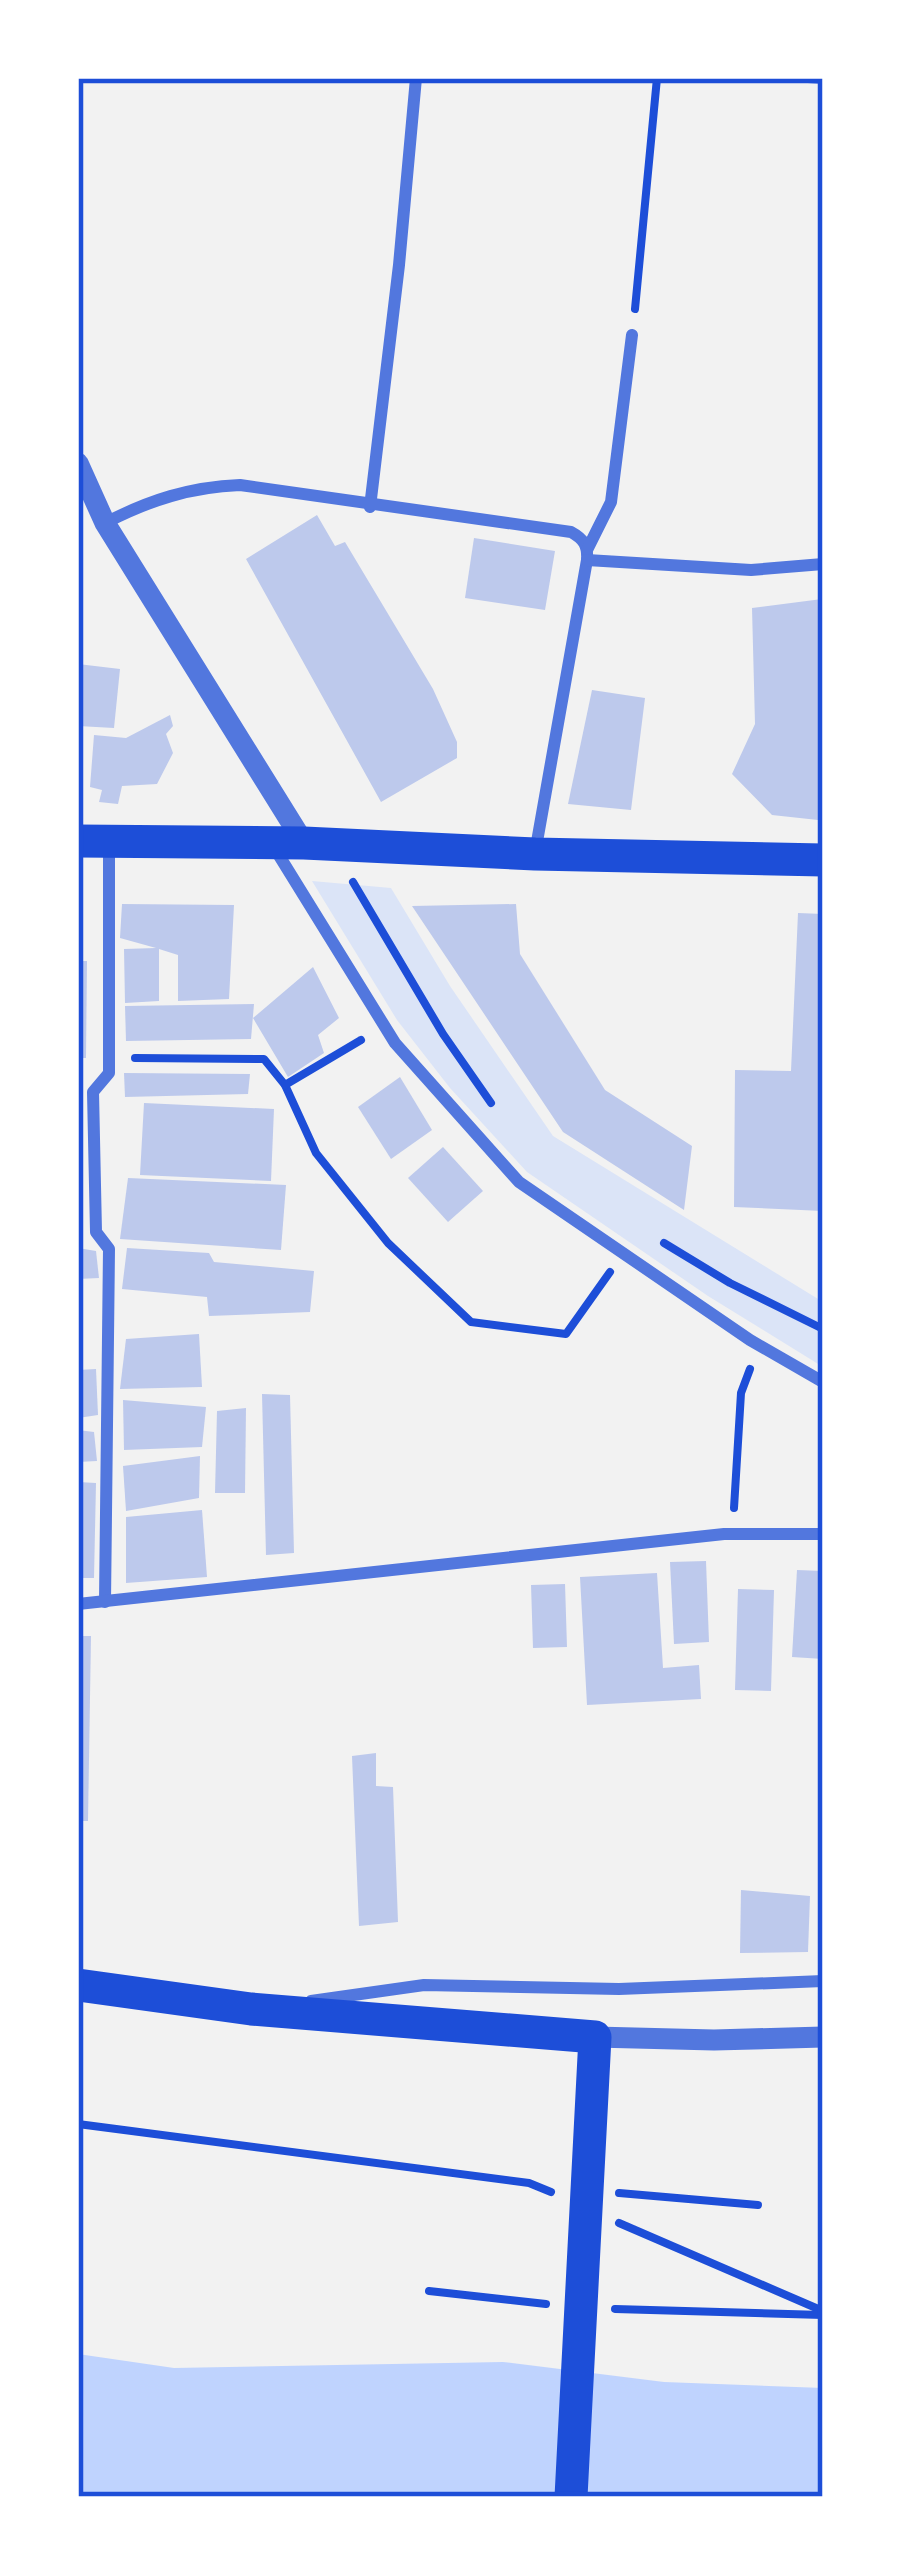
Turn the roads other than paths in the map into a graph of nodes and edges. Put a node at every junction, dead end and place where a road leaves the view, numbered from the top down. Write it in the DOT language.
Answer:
graph roads {
  1 [pos="416,78"];
  2 [pos="808,78"];
  3 [pos="823,79"];
  4 [pos="632,335"];
  5 [pos="78,463"];
  6 [pos="370,506"];
  7 [pos="105,523"];
  8 [pos="587,555"];
  9 [pos="823,564"];
  10 [pos="94,842"];
  11 [pos="288,843"];
  12 [pos="535,854"];
  13 [pos="823,860"];
  14 [pos="78,1172"];
  15 [pos="94,1172"];
  16 [pos="823,1382"];
  17 [pos="823,1534"];
  18 [pos="105,1602"];
  19 [pos="78,1604"];
  20 [pos="823,1981"];
  21 [pos="78,1985"];
  22 [pos="251,2009"];
  23 [pos="823,2037"];
  24 [pos="594,2052"];
  25 [pos="572,2497"];
  1 -- 6 [label="street"];
  2 -- 3 [label="street"];
  4 -- 8 [label="street"];
  5 -- 7 [label="street"];
  6 -- 7 [label="street"];
  6 -- 8 [label="street"];
  7 -- 11 [label="street"];
  8 -- 9 [label="street"];
  8 -- 12 [label="street"];
  10 -- 11 [label="highway"];
  10 -- 15 [label="street"];
  11 -- 12 [label="highway"];
  11 -- 16 [label="street"];
  12 -- 13 [label="highway"];
  14 -- 15 [label="street"];
  15 -- 18 [label="street"];
  17 -- 18 [label="street"];
  18 -- 19 [label="street"];
  20 -- 22 [label="street"];
  21 -- 22 [label="highway"];
  22 -- 24 [label="highway"];
  23 -- 24 [label="street"];
  24 -- 25 [label="highway"];
}
